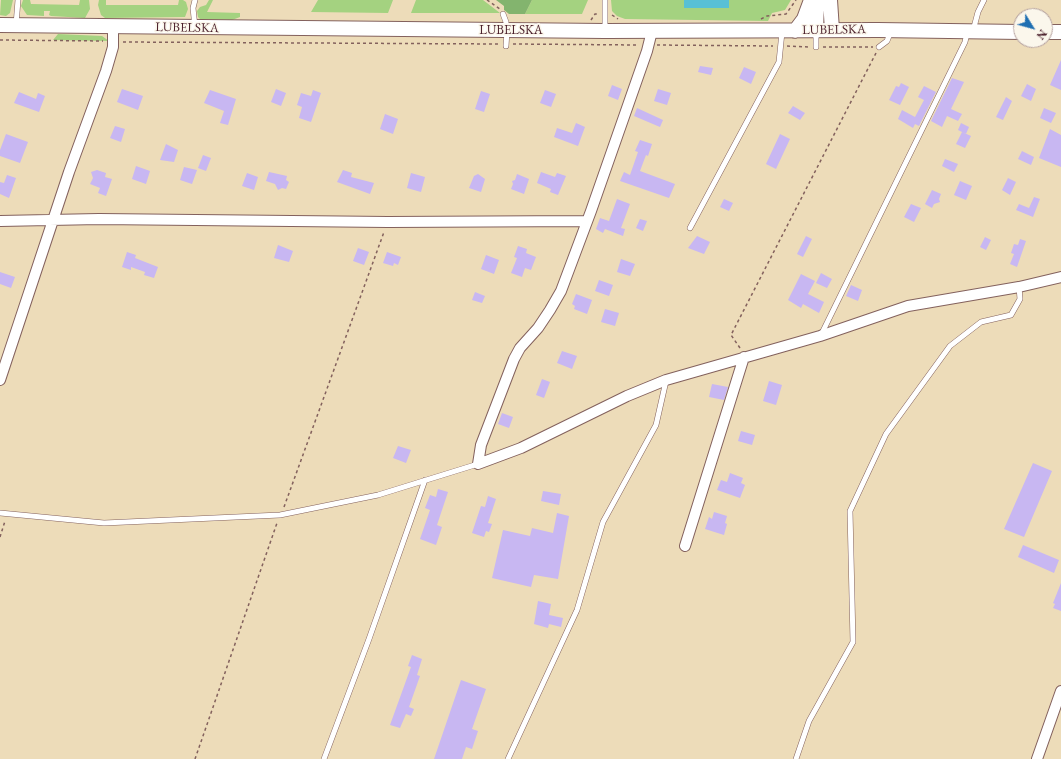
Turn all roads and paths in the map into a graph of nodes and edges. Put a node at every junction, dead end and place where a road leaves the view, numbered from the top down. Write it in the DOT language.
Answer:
graph roads {
  1 [pos="18,0"];
  2 [pos="195,0"];
  3 [pos="487,0"];
  4 [pos="605,0"];
  5 [pos="796,0"];
  6 [pos="811,0"];
  7 [pos="817,0"];
  8 [pos="830,0"];
  9 [pos="984,0"];
  10 [pos="789,12"];
  11 [pos="793,12"];
  12 [pos="503,14"];
  13 [pos="760,21"];
  14 [pos="0,25"];
  15 [pos="16,26"];
  16 [pos="195,28"];
  17 [pos="832,30"];
  18 [pos="605,31"];
  19 [pos="652,31"];
  20 [pos="788,31"];
  21 [pos="816,31"];
  22 [pos="971,31"];
  23 [pos="1013,32"];
  24 [pos="113,35"];
  25 [pos="506,36"];
  26 [pos="889,36"];
  27 [pos="0,40"];
  28 [pos="649,45"];
  29 [pos="758,46"];
  30 [pos="816,47"];
  31 [pos="879,47"];
  32 [pos="55,220"];
  33 [pos="0,221"];
  34 [pos="587,221"];
  35 [pos="388,222"];
  36 [pos="690,228"];
  37 [pos="1061,277"];
  38 [pos="1019,287"];
  39 [pos="820,336"];
  40 [pos="744,357"];
  41 [pos="0,380"];
  42 [pos="666,380"];
  43 [pos="478,464"];
  44 [pos="425,480"];
  45 [pos="2,513"];
  46 [pos="280,515"];
  47 [pos="0,537"];
  48 [pos="685,546"];
  49 [pos="1061,691"];
  50 [pos="195,759"];
  51 [pos="324,759"];
  52 [pos="508,759"];
  53 [pos="796,759"];
  54 [pos="1036,759"];
  1 -- 15 [label="lane"];
  2 -- 16 [label="lane"];
  3 -- 12 [label="path"];
  4 -- 18 [label="lane"];
  5 -- 10 [label="path"];
  6 -- 20 [label="main road"];
  7 -- 21 [label="main road"];
  8 -- 17 [label="main road"];
  9 -- 22 [label="lane"];
  10 -- 11 [label="path"];
  10 -- 13 [label="path"];
  12 -- 25 [label="lane"];
  14 -- 15 [label="main road, LUBELSKA"];
  15 -- 24 [label="main road, LUBELSKA"];
  16 -- 24 [label="main road, LUBELSKA"];
  16 -- 25 [label="main road, LUBELSKA"];
  17 -- 21 [label="main road, LUBELSKA"];
  17 -- 22 [label="main road, LUBELSKA"];
  18 -- 19 [label="main road, LUBELSKA"];
  18 -- 25 [label="main road, LUBELSKA"];
  19 -- 20 [label="main road, LUBELSKA"];
  19 -- 28 [label="street"];
  20 -- 21 [label="main road, LUBELSKA"];
  20 -- 36 [label="lane"];
  21 -- 30 [label="lane"];
  22 -- 23 [label="main road, LUBELSKA"];
  22 -- 39 [label="lane"];
  24 -- 25 [label="path"];
  24 -- 27 [label="path"];
  24 -- 32 [label="street"];
  25 -- 28 [label="path"];
  26 -- 31 [label="lane"];
  28 -- 29 [label="path"];
  28 -- 34 [label="street"];
  31 -- 40 [label="path"];
  32 -- 33 [label="street"];
  32 -- 35 [label="street"];
  32 -- 41 [label="street"];
  34 -- 35 [label="street"];
  34 -- 43 [label="street"];
  35 -- 46 [label="path"];
  37 -- 38 [label="street"];
  38 -- 39 [label="street"];
  38 -- 53 [label="lane"];
  39 -- 40 [label="street"];
  40 -- 42 [label="street"];
  40 -- 48 [label="street"];
  42 -- 43 [label="street"];
  42 -- 52 [label="lane"];
  43 -- 44 [label="lane"];
  44 -- 46 [label="lane"];
  44 -- 51 [label="lane"];
  45 -- 46 [label="lane"];
  45 -- 47 [label="path"];
  46 -- 50 [label="path"];
  49 -- 54 [label="street"];
}
